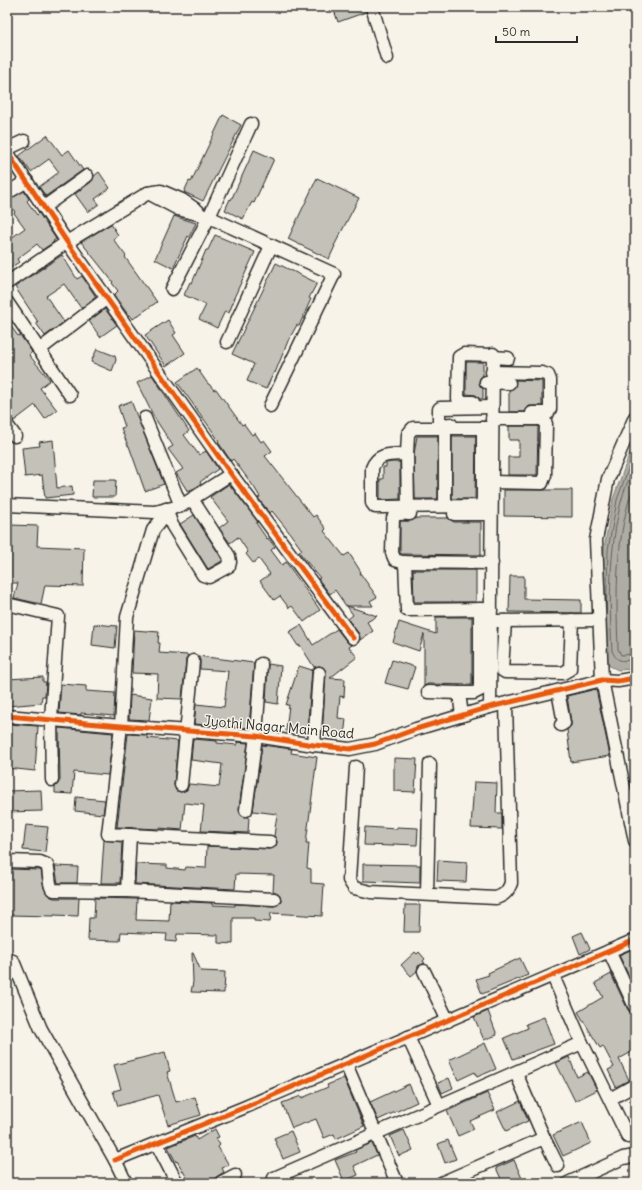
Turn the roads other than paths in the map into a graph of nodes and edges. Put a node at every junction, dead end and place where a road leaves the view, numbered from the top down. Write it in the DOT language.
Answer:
graph roads {
  1 [pos="372,7"];
  2 [pos="388,58"];
  3 [pos="251,124"];
  4 [pos="24,141"];
  5 [pos="7,151"];
  6 [pos="87,176"];
  7 [pos="27,181"];
  8 [pos="7,193"];
  9 [pos="44,207"];
  10 [pos="209,217"];
  11 [pos="67,242"];
  12 [pos="271,246"];
  13 [pos="7,283"];
  14 [pos="172,289"];
  15 [pos="107,298"];
  16 [pos="7,302"];
  17 [pos="227,342"];
  18 [pos="39,350"];
  19 [pos="491,355"];
  20 [pos="508,358"];
  21 [pos="490,379"];
  22 [pos="509,383"];
  23 [pos="70,395"];
  24 [pos="270,406"];
  25 [pos="489,415"];
  26 [pos="145,418"];
  27 [pos="635,418"];
  28 [pos="7,426"];
  29 [pos="446,428"];
  30 [pos="15,436"];
  31 [pos="407,454"];
  32 [pos="487,464"];
  33 [pos="231,474"];
  34 [pos="492,482"];
  35 [pos="487,499"];
  36 [pos="186,503"];
  37 [pos="7,505"];
  38 [pos="445,506"];
  39 [pos="408,507"];
  40 [pos="166,509"];
  41 [pos="491,514"];
  42 [pos="405,562"];
  43 [pos="492,563"];
  44 [pos="7,604"];
  45 [pos="487,613"];
  46 [pos="572,620"];
  47 [pos="599,620"];
  48 [pos="505,621"];
  49 [pos="353,638"];
  50 [pos="193,662"];
  51 [pos="261,664"];
  52 [pos="319,673"];
  53 [pos="635,678"];
  54 [pos="602,680"];
  55 [pos="558,691"];
  56 [pos="428,692"];
  57 [pos="459,693"];
  58 [pos="506,704"];
  59 [pos="490,707"];
  60 [pos="462,715"];
  61 [pos="7,716"];
  62 [pos="51,719"];
  63 [pos="560,725"];
  64 [pos="120,726"];
  65 [pos="186,731"];
  66 [pos="256,736"];
  67 [pos="314,745"];
  68 [pos="430,764"];
  69 [pos="356,767"];
  70 [pos="52,780"];
  71 [pos="181,785"];
  72 [pos="246,810"];
  73 [pos="130,835"];
  74 [pos="635,841"];
  75 [pos="270,842"];
  76 [pos="7,861"];
  77 [pos="127,891"];
  78 [pos="427,894"];
  79 [pos="274,899"];
  80 [pos="635,940"];
  81 [pos="609,951"];
  82 [pos="7,960"];
  83 [pos="424,971"];
  84 [pos="553,976"];
  85 [pos="635,1006"];
  86 [pos="448,1021"];
  87 [pos="408,1037"];
  88 [pos="582,1043"];
  89 [pos="346,1064"];
  90 [pos="516,1073"];
  91 [pos="635,1085"];
  92 [pos="610,1099"];
  93 [pos="438,1105"];
  94 [pos="376,1132"];
  95 [pos="544,1138"];
  96 [pos="628,1138"];
  97 [pos="157,1144"];
  98 [pos="635,1156"];
  99 [pos="115,1160"];
  100 [pos="558,1166"];
  101 [pos="235,1175"];
  102 [pos="274,1178"];
  103 [pos="126,1183"];
  104 [pos="177,1183"];
  105 [pos="220,1183"];
  106 [pos="397,1183"];
  107 [pos="441,1183"];
  108 [pos="568,1183"];
  1 -- 2 [label="street"];
  3 -- 10 [label="street"];
  4 -- 5 [label="street"];
  5 -- 7 [label="street"];
  6 -- 9 [label="street"];
  7 -- 8 [label="street"];
  7 -- 9 [label="street"];
  9 -- 11 [label="street"];
  10 -- 11 [label="street"];
  10 -- 12 [label="street"];
  10 -- 14 [label="street"];
  11 -- 13 [label="street"];
  11 -- 15 [label="street"];
  12 -- 17 [label="street"];
  12 -- 24 [label="street"];
  15 -- 18 [label="street"];
  15 -- 33 [label="street"];
  16 -- 18 [label="street"];
  18 -- 23 [label="street"];
  19 -- 20 [label="street"];
  19 -- 21 [label="street"];
  19 -- 25 [label="street"];
  21 -- 22 [label="street"];
  21 -- 25 [label="street"];
  21 -- 25 [label="street"];
  25 -- 29 [label="street"];
  25 -- 32 [label="street"];
  25 -- 34 [label="street"];
  26 -- 36 [label="street"];
  27 -- 47 [label="street"];
  28 -- 30 [label="street"];
  29 -- 31 [label="street"];
  29 -- 38 [label="street"];
  31 -- 39 [label="street"];
  31 -- 39 [label="street"];
  32 -- 34 [label="street"];
  32 -- 35 [label="street"];
  33 -- 36 [label="street"];
  33 -- 49 [label="street"];
  34 -- 35 [label="street"];
  35 -- 38 [label="street"];
  35 -- 41 [label="street"];
  36 -- 40 [label="street"];
  36 -- 40 [label="street"];
  37 -- 40 [label="street"];
  38 -- 39 [label="street"];
  40 -- 64 [label="street"];
  41 -- 42 [label="street"];
  41 -- 43 [label="street"];
  42 -- 43 [label="street"];
  42 -- 45 [label="street"];
  43 -- 45 [label="street"];
  44 -- 62 [label="street"];
  45 -- 48 [label="street"];
  45 -- 57 [label="street"];
  45 -- 59 [label="street"];
  46 -- 47 [label="street"];
  46 -- 48 [label="street"];
  46 -- 48 [label="street"];
  47 -- 54 [label="street"];
  50 -- 65 [label="street"];
  51 -- 66 [label="street"];
  52 -- 67 [label="street"];
  53 -- 54 [label="street, Jyothi Nagar Main Road"];
  54 -- 55 [label="street, Jyothi Nagar Main Road"];
  54 -- 74 [label="street"];
  55 -- 58 [label="street, Jyothi Nagar Main Road"];
  55 -- 63 [label="street"];
  56 -- 57 [label="street"];
  57 -- 60 [label="street"];
  58 -- 59 [label="street, Jyothi Nagar Main Road"];
  58 -- 78 [label="street"];
  59 -- 60 [label="street, Jyothi Nagar Main Road"];
  60 -- 67 [label="street, Jyothi Nagar Main Road"];
  61 -- 62 [label="street, Jyothi Nagar Main Road"];
  62 -- 64 [label="street, Jyothi Nagar Main Road"];
  62 -- 70 [label="street"];
  64 -- 65 [label="street, Jyothi Nagar Main Road"];
  64 -- 73 [label="street"];
  65 -- 66 [label="street, Jyothi Nagar Main Road"];
  65 -- 71 [label="street"];
  66 -- 67 [label="street, Jyothi Nagar Main Road"];
  66 -- 72 [label="street"];
  68 -- 78 [label="street"];
  69 -- 78 [label="street"];
  73 -- 75 [label="street"];
  73 -- 77 [label="street"];
  76 -- 77 [label="street"];
  77 -- 79 [label="street"];
  80 -- 81 [label="street"];
  81 -- 84 [label="street"];
  81 -- 85 [label="street"];
  82 -- 99 [label="street"];
  83 -- 86 [label="street"];
  84 -- 86 [label="street"];
  84 -- 88 [label="street"];
  86 -- 87 [label="street"];
  87 -- 89 [label="street"];
  87 -- 93 [label="street"];
  88 -- 90 [label="street"];
  88 -- 92 [label="street"];
  89 -- 94 [label="street"];
  89 -- 97 [label="street"];
  90 -- 93 [label="street"];
  90 -- 95 [label="street"];
  91 -- 92 [label="street"];
  92 -- 96 [label="street"];
  93 -- 94 [label="street"];
  94 -- 102 [label="street"];
  94 -- 106 [label="street"];
  95 -- 100 [label="street"];
  95 -- 107 [label="street"];
  97 -- 99 [label="street"];
  97 -- 104 [label="street"];
  98 -- 108 [label="street"];
  99 -- 103 [label="street"];
  101 -- 105 [label="street"];
}
